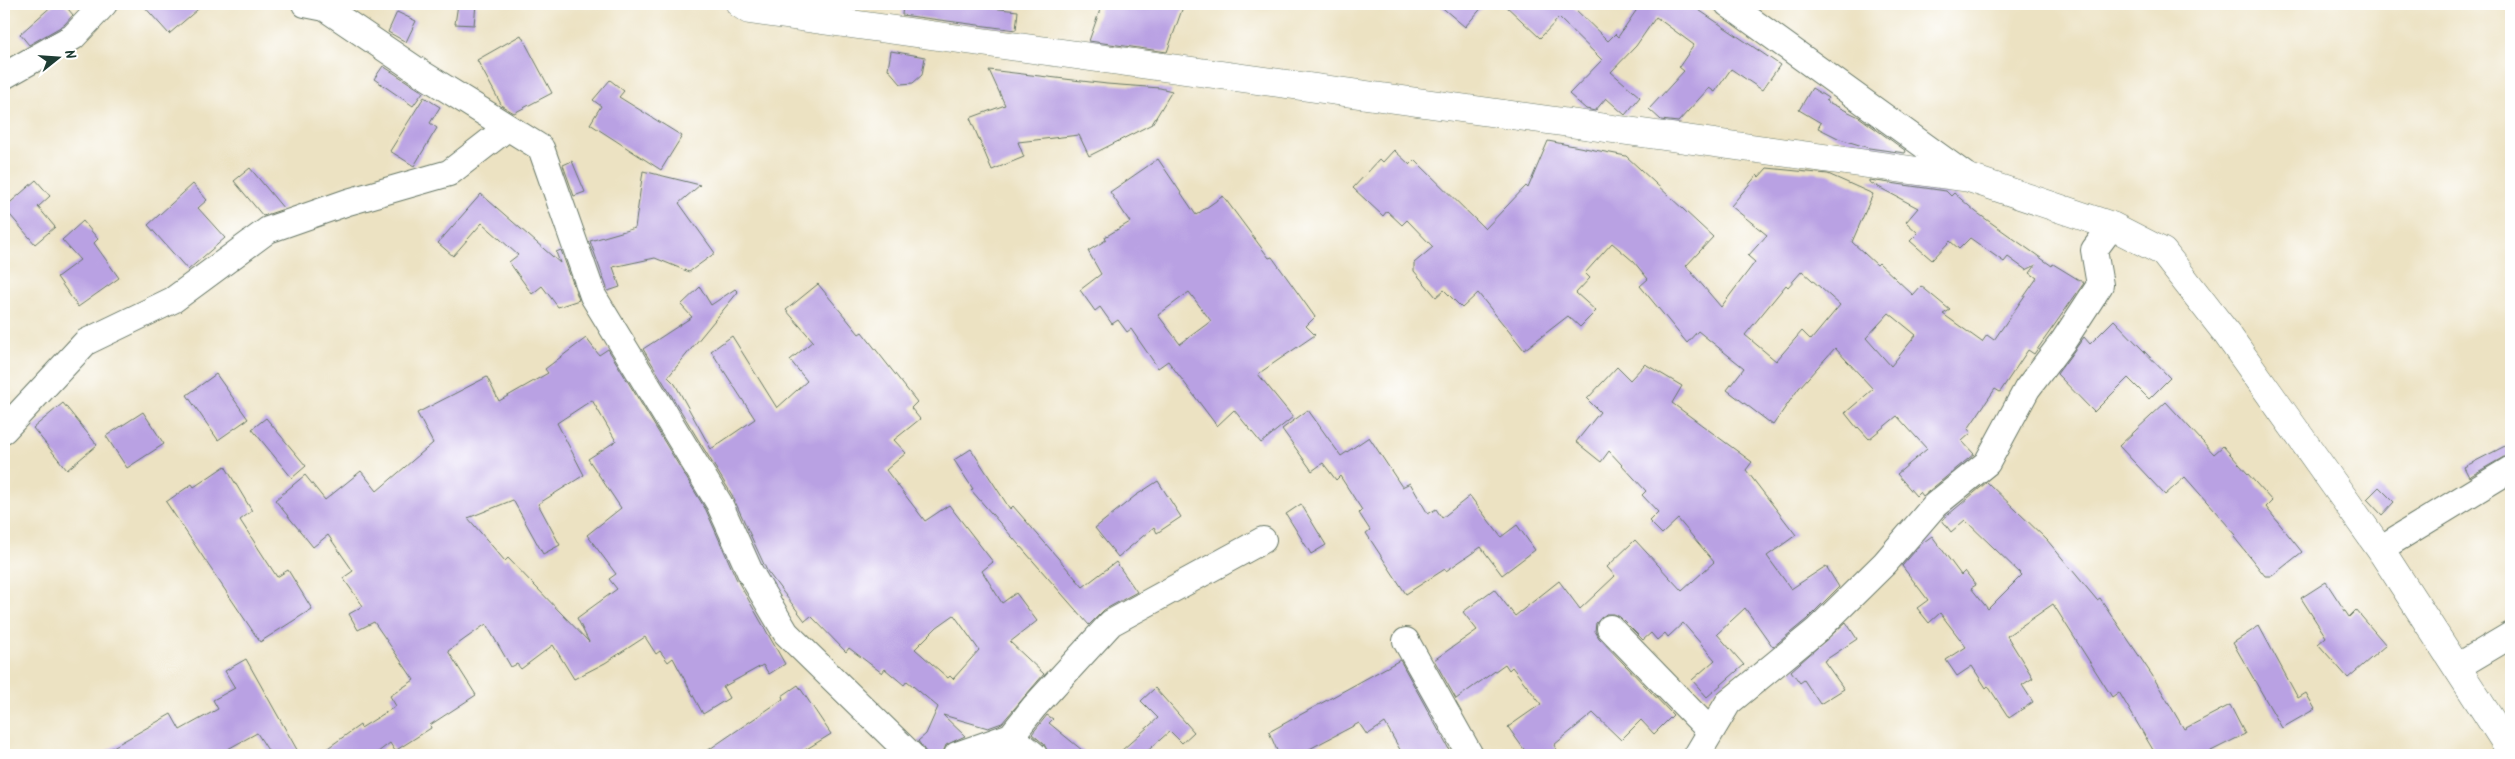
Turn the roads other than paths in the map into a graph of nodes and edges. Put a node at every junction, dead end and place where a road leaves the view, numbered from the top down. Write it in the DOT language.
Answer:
graph roads {
  1 [pos="104,4"];
  2 [pos="305,4"];
  3 [pos="740,4"];
  4 [pos="1728,4"];
  5 [pos="4,76"];
  6 [pos="507,128"];
  7 [pos="1969,178"];
  8 [pos="2112,226"];
  9 [pos="4,430"];
  10 [pos="2511,469"];
  11 [pos="1263,540"];
  12 [pos="2380,548"];
  13 [pos="1610,628"];
  14 [pos="2511,635"];
  15 [pos="1406,641"];
  16 [pos="2457,667"];
  17 [pos="1710,732"];
  18 [pos="1011,736"];
  19 [pos="2511,751"];
  20 [pos="911,755"];
  21 [pos="957,755"];
  22 [pos="1034,755"];
  23 [pos="1470,755"];
  24 [pos="1697,755"];
  1 -- 5 [label="street"];
  2 -- 6 [label="street"];
  3 -- 7 [label="street"];
  4 -- 7 [label="street"];
  6 -- 9 [label="street"];
  6 -- 20 [label="street"];
  7 -- 8 [label="street"];
  8 -- 12 [label="street"];
  8 -- 17 [label="street"];
  10 -- 12 [label="street"];
  11 -- 18 [label="street"];
  12 -- 16 [label="street"];
  13 -- 17 [label="street"];
  14 -- 16 [label="street"];
  15 -- 23 [label="street"];
  16 -- 19 [label="street"];
  17 -- 24 [label="street"];
  18 -- 21 [label="street"];
  18 -- 22 [label="street"];
}
